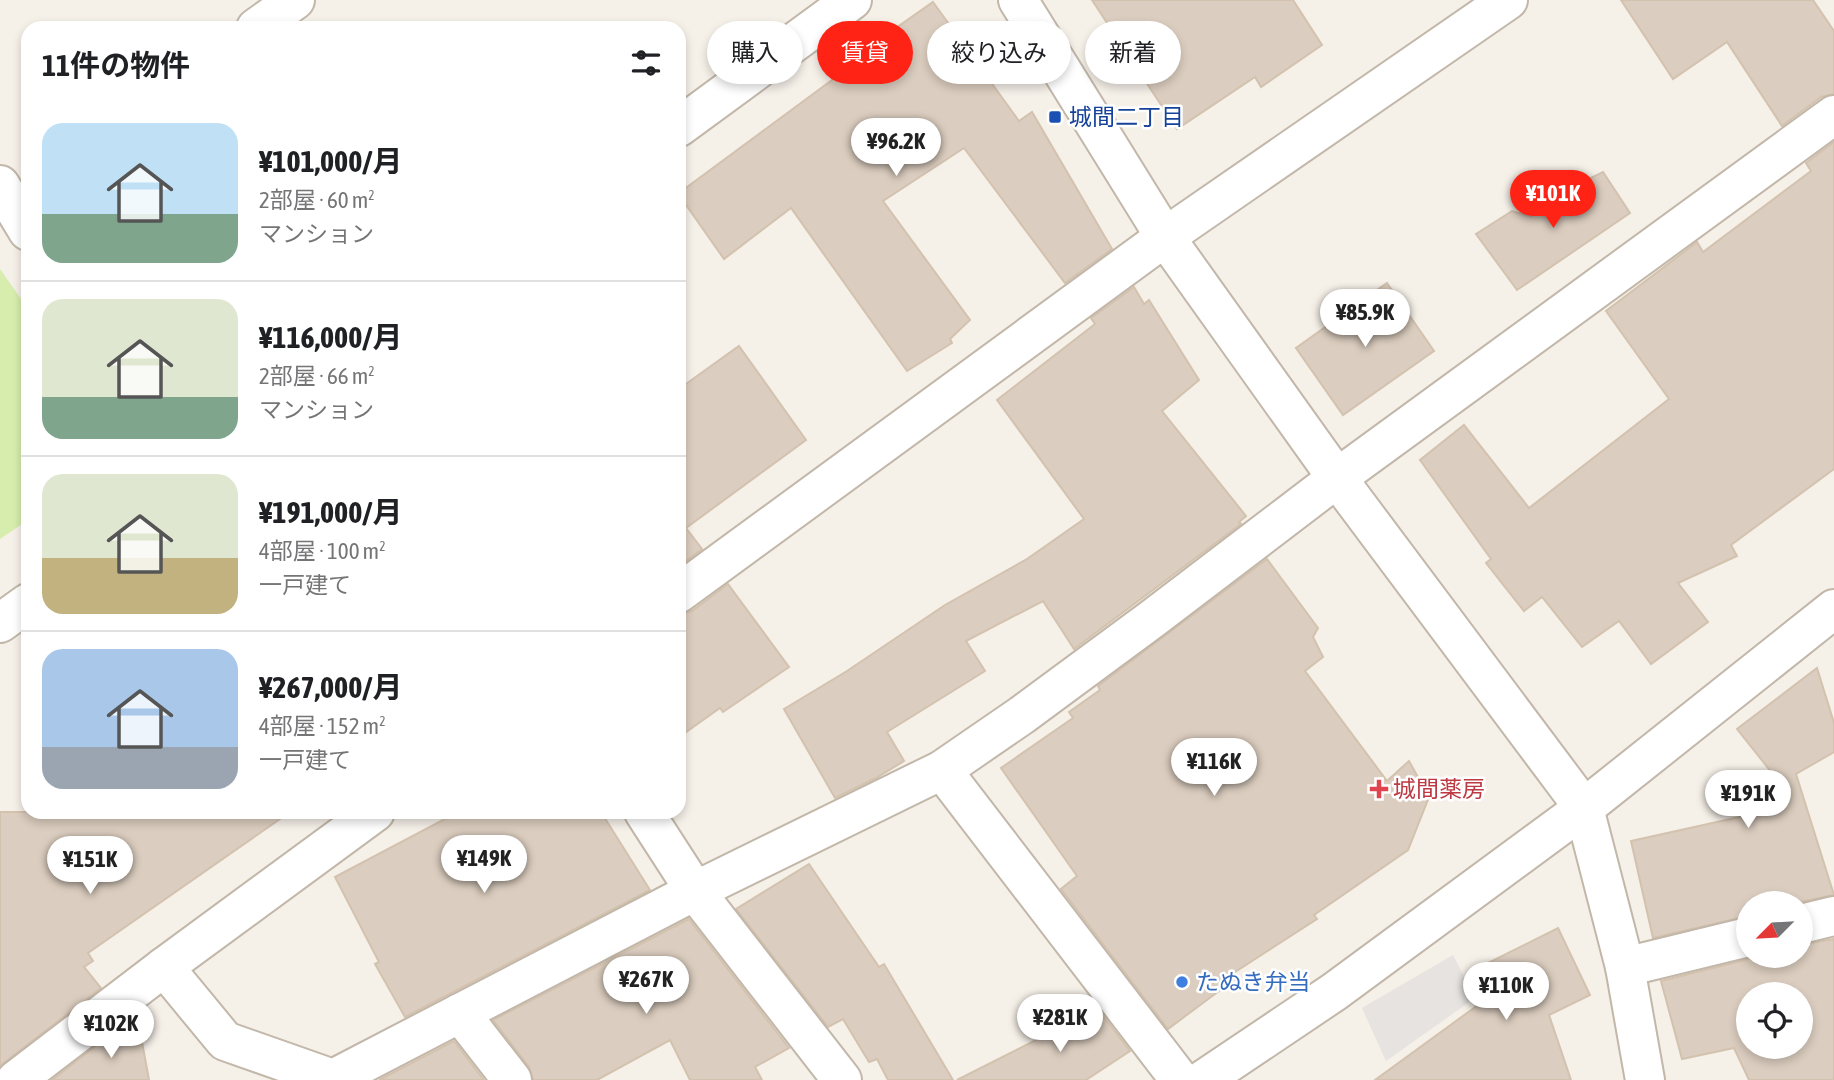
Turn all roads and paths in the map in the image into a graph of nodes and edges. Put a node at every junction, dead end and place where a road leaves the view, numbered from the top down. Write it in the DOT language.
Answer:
graph roads {
  1 [pos="295,0"];
  2 [pos="852,0"];
  3 [pos="1018,0"];
  4 [pos="1508,0"];
  5 [pos="266,21"];
  6 [pos="1834,115"];
  7 [pos="686,122"];
  8 [pos="1165,237"];
  9 [pos="1337,478"];
  10 [pos="686,588"];
  11 [pos="21,608"];
  12 [pos="1834,609"];
  13 [pos="0,623"];
  14 [pos="942,771"];
  15 [pos="1584,808"];
  16 [pos="365,819"];
  17 [pos="649,819"];
  18 [pos="695,891"];
  19 [pos="1834,916"];
  20 [pos="1813,921"];
  21 [pos="1736,940"];
  22 [pos="164,967"];
  23 [pos="1625,967"];
  24 [pos="460,1013"];
  25 [pos="16,1080"];
  26 [pos="512,1080"];
  27 [pos="842,1080"];
  28 [pos="1180,1080"];
  29 [pos="1203,1080"];
  30 [pos="1645,1080"];
  1 -- 5 [label="street"];
  2 -- 7 [label="street"];
  3 -- 8 [label="street"];
  4 -- 8 [label="street"];
  6 -- 9 [label="street"];
  8 -- 9 [label="street"];
  8 -- 10 [label="street"];
  9 -- 14 [label="street"];
  9 -- 15 [label="street"];
  11 -- 13 [label="street"];
  12 -- 15 [label="street"];
  14 -- 18 [label="street"];
  14 -- 28 [label="street"];
  15 -- 23 [label="street"];
  15 -- 29 [label="street"];
  16 -- 22 [label="street"];
  17 -- 18 [label="street"];
  18 -- 24 [label="street"];
  18 -- 27 [label="street"];
  19 -- 20 [label="street"];
  21 -- 23 [label="street"];
  22 -- 24 [label="street"];
  22 -- 25 [label="street"];
  23 -- 30 [label="street"];
  24 -- 26 [label="street"];
}
